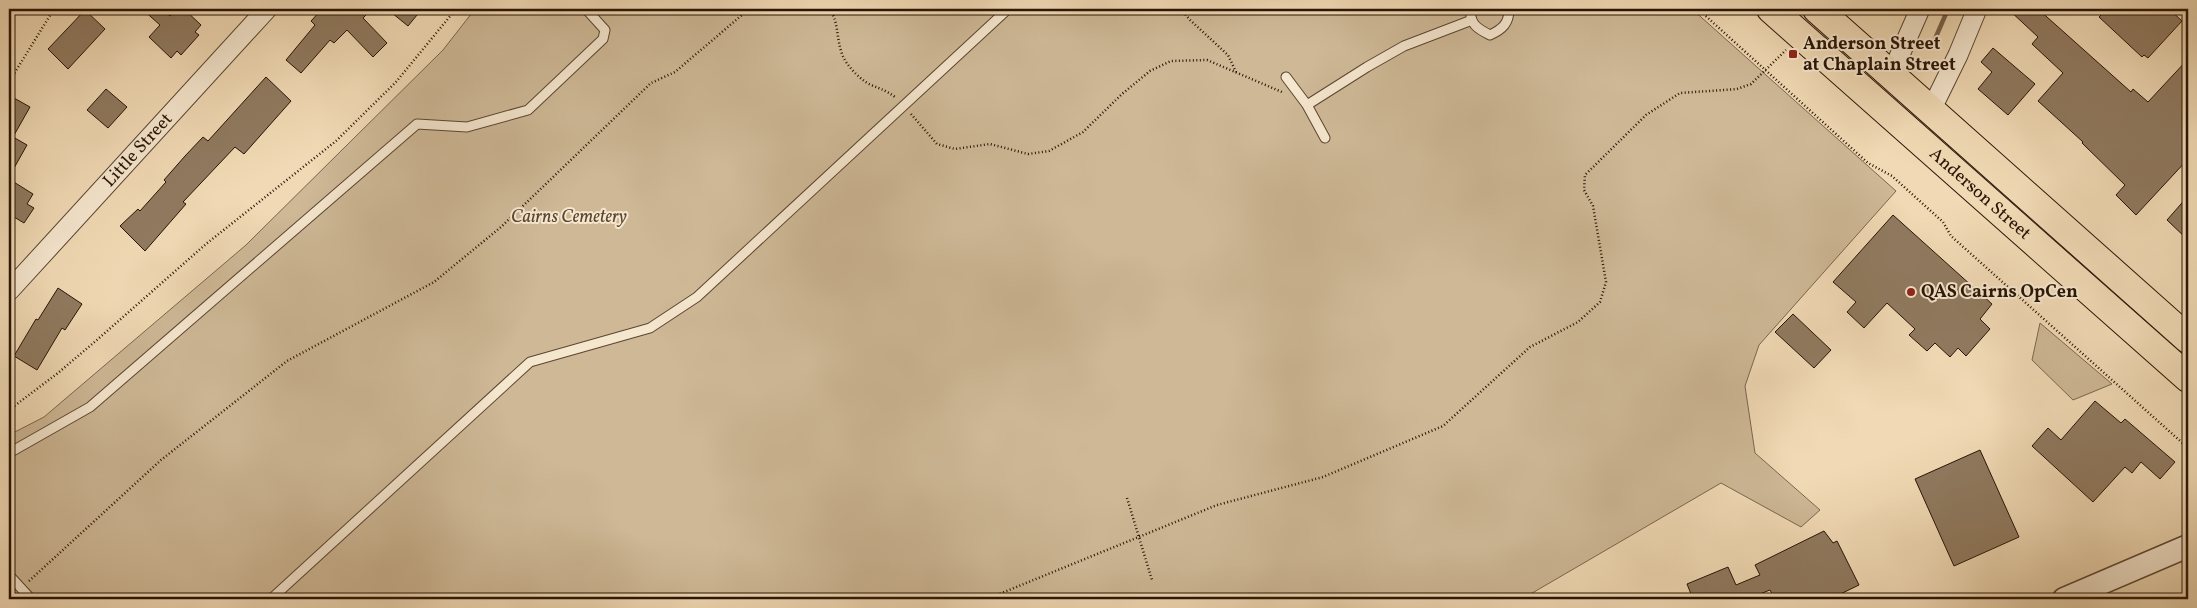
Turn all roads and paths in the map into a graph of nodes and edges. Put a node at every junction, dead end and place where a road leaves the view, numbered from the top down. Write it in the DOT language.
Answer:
graph roads {
  1 [pos="54,9"];
  2 [pos="267,9"];
  3 [pos="456,9"];
  4 [pos="586,9"];
  5 [pos="749,9"];
  6 [pos="830,9"];
  7 [pos="1008,9"];
  8 [pos="1181,9"];
  9 [pos="1471,9"];
  10 [pos="1509,9"];
  11 [pos="1698,9"];
  12 [pos="1771,9"];
  13 [pos="1817,9"];
  14 [pos="1920,9"];
  15 [pos="1977,9"];
  16 [pos="1472,20"];
  17 [pos="1800,34"];
  18 [pos="1766,72"];
  19 [pos="1236,73"];
  20 [pos="1891,75"];
  21 [pos="1286,77"];
  22 [pos="9,82"];
  23 [pos="904,105"];
  24 [pos="1307,105"];
  25 [pos="1931,110"];
  26 [pos="1326,138"];
  27 [pos="9,291"];
  28 [pos="2184,333"];
  29 [pos="2188,378"];
  30 [pos="9,410"];
  31 [pos="2188,448"];
  32 [pos="9,453"];
  33 [pos="1127,498"];
  34 [pos="1139,538"];
  35 [pos="2186,546"];
  36 [pos="9,575"];
  37 [pos="1152,580"];
  38 [pos="21,588"];
  39 [pos="31,599"];
  40 [pos="271,599"];
  41 [pos="987,599"];
  42 [pos="2064,599"];
  1 -- 22 [label="path"];
  2 -- 27 [label="street, Little Street"];
  3 -- 30 [label="path"];
  4 -- 32 [label="lane"];
  5 -- 38 [label="path"];
  6 -- 23 [label="path"];
  7 -- 23 [label="lane"];
  8 -- 19 [label="path"];
  9 -- 16 [label="lane"];
  10 -- 16 [label="lane"];
  11 -- 18 [label="path"];
  12 -- 17 [label="main road, Anderson Street"];
  13 -- 20 [label="main road, Anderson Street"];
  14 -- 20 [label="street"];
  15 -- 25 [label="street"];
  16 -- 24 [label="lane"];
  17 -- 18 [label="path"];
  17 -- 29 [label="main road, Anderson Street"];
  18 -- 31 [label="path"];
  18 -- 34 [label="path"];
  19 -- 23 [label="path"];
  19 -- 24 [label="path"];
  20 -- 25 [label="main road, Anderson Street"];
  21 -- 24 [label="lane"];
  23 -- 40 [label="lane"];
  24 -- 26 [label="lane"];
  25 -- 28 [label="main road, Anderson Street"];
  33 -- 34 [label="path"];
  34 -- 37 [label="path"];
  34 -- 41 [label="path"];
  35 -- 42 [label="street"];
  36 -- 38 [label="lane"];
  38 -- 39 [label="lane"];
}
